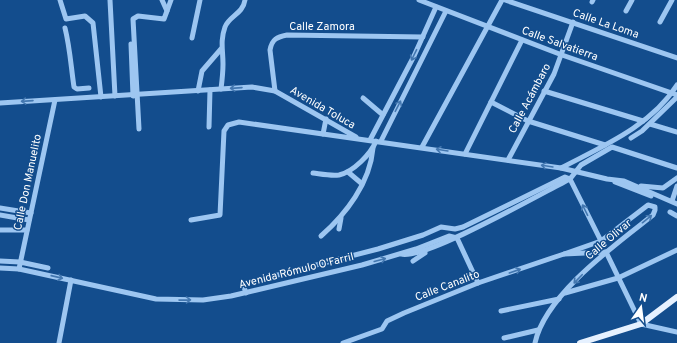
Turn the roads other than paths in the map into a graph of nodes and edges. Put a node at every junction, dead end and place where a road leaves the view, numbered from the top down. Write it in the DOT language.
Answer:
graph roads {
  1 [pos="60,0"];
  2 [pos="110,0"];
  3 [pos="162,0"];
  4 [pos="171,0"];
  5 [pos="200,0"];
  6 [pos="245,0"];
  7 [pos="419,0"];
  8 [pos="502,0"];
  9 [pos="505,0"];
  10 [pos="632,0"];
  11 [pos="672,0"];
  12 [pos="432,2"];
  13 [pos="436,7"];
  14 [pos="446,10"];
  15 [pos="167,11"];
  16 [pos="626,11"];
  17 [pos="573,22"];
  18 [pos="660,22"];
  19 [pos="487,27"];
  20 [pos="65,28"];
  21 [pos="130,35"];
  22 [pos="423,37"];
  23 [pos="192,38"];
  24 [pos="522,40"];
  25 [pos="221,49"];
  26 [pos="562,55"];
  27 [pos="677,58"];
  28 [pos="677,85"];
  29 [pos="89,88"];
  30 [pos="221,89"];
  31 [pos="210,90"];
  32 [pos="198,91"];
  33 [pos="275,91"];
  34 [pos="544,91"];
  35 [pos="136,95"];
  36 [pos="675,95"];
  37 [pos="116,96"];
  38 [pos="101,97"];
  39 [pos="363,98"];
  40 [pos="55,100"];
  41 [pos="491,102"];
  42 [pos="0,103"];
  43 [pos="383,115"];
  44 [pos="326,119"];
  45 [pos="528,121"];
  46 [pos="643,121"];
  47 [pos="650,124"];
  48 [pos="209,127"];
  49 [pos="139,129"];
  50 [pos="677,132"];
  51 [pos="323,134"];
  52 [pos="631,138"];
  53 [pos="359,139"];
  54 [pos="376,141"];
  55 [pos="605,145"];
  56 [pos="422,147"];
  57 [pos="373,148"];
  58 [pos="465,154"];
  59 [pos="508,160"];
  60 [pos="561,168"];
  61 [pos="677,168"];
  62 [pos="575,170"];
  63 [pos="348,172"];
  64 [pos="313,174"];
  65 [pos="677,178"];
  66 [pos="570,179"];
  67 [pos="607,179"];
  68 [pos="361,183"];
  69 [pos="634,185"];
  70 [pos="677,186"];
  71 [pos="672,201"];
  72 [pos="677,204"];
  73 [pos="0,208"];
  74 [pos="677,208"];
  75 [pos="670,212"];
  76 [pos="31,213"];
  77 [pos="1,216"];
  78 [pos="677,216"];
  79 [pos="341,218"];
  80 [pos="29,220"];
  81 [pos="191,220"];
  82 [pos="339,229"];
  83 [pos="0,230"];
  84 [pos="27,230"];
  85 [pos="321,236"];
  86 [pos="456,238"];
  87 [pos="412,239"];
  88 [pos="601,242"];
  89 [pos="416,249"];
  90 [pos="433,249"];
  91 [pos="677,250"];
  92 [pos="606,252"];
  93 [pos="400,254"];
  94 [pos="564,254"];
  95 [pos="0,261"];
  96 [pos="413,261"];
  97 [pos="20,262"];
  98 [pos="0,268"];
  99 [pos="48,268"];
  100 [pos="19,269"];
  101 [pos="618,278"];
  102 [pos="71,280"];
  103 [pos="478,283"];
  104 [pos="246,293"];
  105 [pos="564,294"];
  106 [pos="677,297"];
  107 [pos="558,299"];
  108 [pos="501,311"];
  109 [pos="641,324"];
  110 [pos="538,330"];
  111 [pos="677,332"];
  112 [pos="504,338"];
  113 [pos="360,340"];
  114 [pos="59,343"];
  115 [pos="343,343"];
  116 [pos="535,343"];
  117 [pos="580,343"];
  1 -- 38 [label="street"];
  2 -- 37 [label="street"];
  3 -- 15 [label="street"];
  4 -- 15 [label="street"];
  5 -- 23 [label="street"];
  6 -- 25 [label="street"];
  7 -- 12 [label="street, Calle Salvatierra"];
  8 -- 19 [label="street"];
  9 -- 17 [label="street, Calle La Loma"];
  10 -- 16 [label="street"];
  11 -- 18 [label="street"];
  12 -- 13 [label="street, Calle Salvatierra"];
  13 -- 14 [label="street, Calle Salvatierra"];
  13 -- 22 [label="street"];
  14 -- 19 [label="street, Calle Salvatierra"];
  54 -- 14 [label="street, one-way"];
  15 -- 35 [label="street"];
  17 -- 26 [label="street, Calle Acámbaro"];
  17 -- 27 [label="street, Calle La Loma"];
  19 -- 24 [label="street, Calle Salvatierra"];
  19 -- 56 [label="street"];
  20 -- 29 [label="street"];
  21 -- 35 [label="street"];
  22 -- 33 [label="street, Calle Zamora"];
  22 -- 43 [label="street, one-way"];
  24 -- 26 [label="street, Calle Salvatierra"];
  24 -- 41 [label="street"];
  25 -- 30 [label="street"];
  25 -- 32 [label="street"];
  26 -- 34 [label="street, Calle Acámbaro"];
  26 -- 36 [label="street, Calle Salvatierra"];
  28 -- 36 [label="street"];
  30 -- 31 [label="street, Avenida Toluca"];
  33 -- 30 [label="street, Avenida Toluca, one-way"];
  31 -- 32 [label="street, Avenida Toluca"];
  31 -- 48 [label="street"];
  32 -- 35 [label="street, Avenida Toluca"];
  33 -- 44 [label="street, Avenida Toluca"];
  34 -- 45 [label="street, Calle Acámbaro"];
  34 -- 46 [label="street"];
  35 -- 37 [label="street, Avenida Toluca"];
  35 -- 49 [label="street"];
  36 -- 46 [label="street"];
  36 -- 47 [label="street"];
  37 -- 38 [label="street, Avenida Toluca"];
  38 -- 40 [label="street, Avenida Toluca"];
  39 -- 43 [label="street"];
  40 -- 42 [label="street, Avenida Toluca, one-way"];
  40 -- 76 [label="street, Calle Don Manuelito"];
  41 -- 45 [label="street"];
  41 -- 58 [label="street"];
  43 -- 54 [label="street"];
  44 -- 51 [label="street"];
  44 -- 53 [label="street, Avenida Toluca"];
  45 -- 55 [label="street"];
  45 -- 59 [label="street, Calle Acámbaro"];
  46 -- 55 [label="street"];
  47 -- 50 [label="street"];
  47 -- 52 [label="street"];
  51 -- 53 [label="street"];
  51 -- 81 [label="street"];
  53 -- 54 [label="street, Avenida Toluca"];
  54 -- 56 [label="street, Avenida Toluca"];
  54 -- 57 [label="street"];
  55 -- 60 [label="street"];
  58 -- 56 [label="street, Avenida Toluca, one-way"];
  57 -- 63 [label="street"];
  57 -- 68 [label="street"];
  58 -- 59 [label="street, Avenida Toluca"];
  60 -- 59 [label="street, Avenida Toluca, one-way"];
  60 -- 62 [label="street, Avenida Toluca"];
  61 -- 62 [label="street"];
  62 -- 66 [label="street"];
  62 -- 67 [label="street, Avenida Toluca"];
  63 -- 64 [label="street"];
  63 -- 68 [label="street"];
  65 -- 69 [label="street"];
  66 -- 86 [label="street, Avenida Rómulo O'Farril"];
  66 -- 87 [label="street, Avenida Rómulo O'Farril"];
  88 -- 66 [label="street, one-way"];
  67 -- 69 [label="street, Avenida Toluca"];
  67 -- 74 [label="street"];
  68 -- 79 [label="street"];
  69 -- 71 [label="street, Avenida Toluca"];
  70 -- 71 [label="street"];
  71 -- 72 [label="street, Avenida Toluca"];
  73 -- 76 [label="street"];
  75 -- 78 [label="street"];
  76 -- 80 [label="street, Calle Don Manuelito"];
  77 -- 80 [label="street"];
  79 -- 82 [label="street"];
  79 -- 85 [label="street"];
  80 -- 84 [label="street, Calle Don Manuelito"];
  83 -- 84 [label="street"];
  84 -- 97 [label="street, Calle Don Manuelito"];
  86 -- 89 [label="street, Avenida Rómulo O'Farril"];
  86 -- 90 [label="street"];
  86 -- 103 [label="street"];
  87 -- 89 [label="street"];
  87 -- 104 [label="street, Avenida Rómulo O'Farril"];
  92 -- 88 [label="street, Calle Olivar, one-way"];
  88 -- 94 [label="street, Calle Canalito"];
  89 -- 93 [label="street, Avenida Rómulo O'Farril"];
  90 -- 93 [label="street"];
  90 -- 96 [label="street"];
  91 -- 101 [label="street"];
  92 -- 94 [label="street, Calle Canalito"];
  92 -- 101 [label="street"];
  92 -- 105 [label="street, Calle Olivar, one-way"];
  104 -- 93 [label="street, Avenida Rómulo O'Farril, one-way"];
  103 -- 94 [label="street, Calle Canalito, one-way"];
  95 -- 97 [label="street"];
  97 -- 99 [label="street"];
  97 -- 100 [label="street, Calle Don Manuelito"];
  98 -- 100 [label="street, Avenida Rómulo O'Farril"];
  100 -- 102 [label="street, Avenida Rómulo O'Farril, one-way"];
  101 -- 105 [label="street"];
  101 -- 109 [label="street"];
  102 -- 104 [label="street, Avenida Rómulo O'Farril, one-way"];
  102 -- 114 [label="street"];
  103 -- 113 [label="street, Calle Canalito"];
  105 -- 107 [label="street, Calle Olivar"];
  106 -- 109 [label="main road"];
  107 -- 108 [label="street"];
  107 -- 110 [label="street, Calle Olivar"];
  109 -- 111 [label="street"];
  109 -- 117 [label="main road"];
  110 -- 112 [label="street"];
  110 -- 116 [label="street, Calle Olivar"];
  113 -- 115 [label="street, Calle Canalito"];
}
